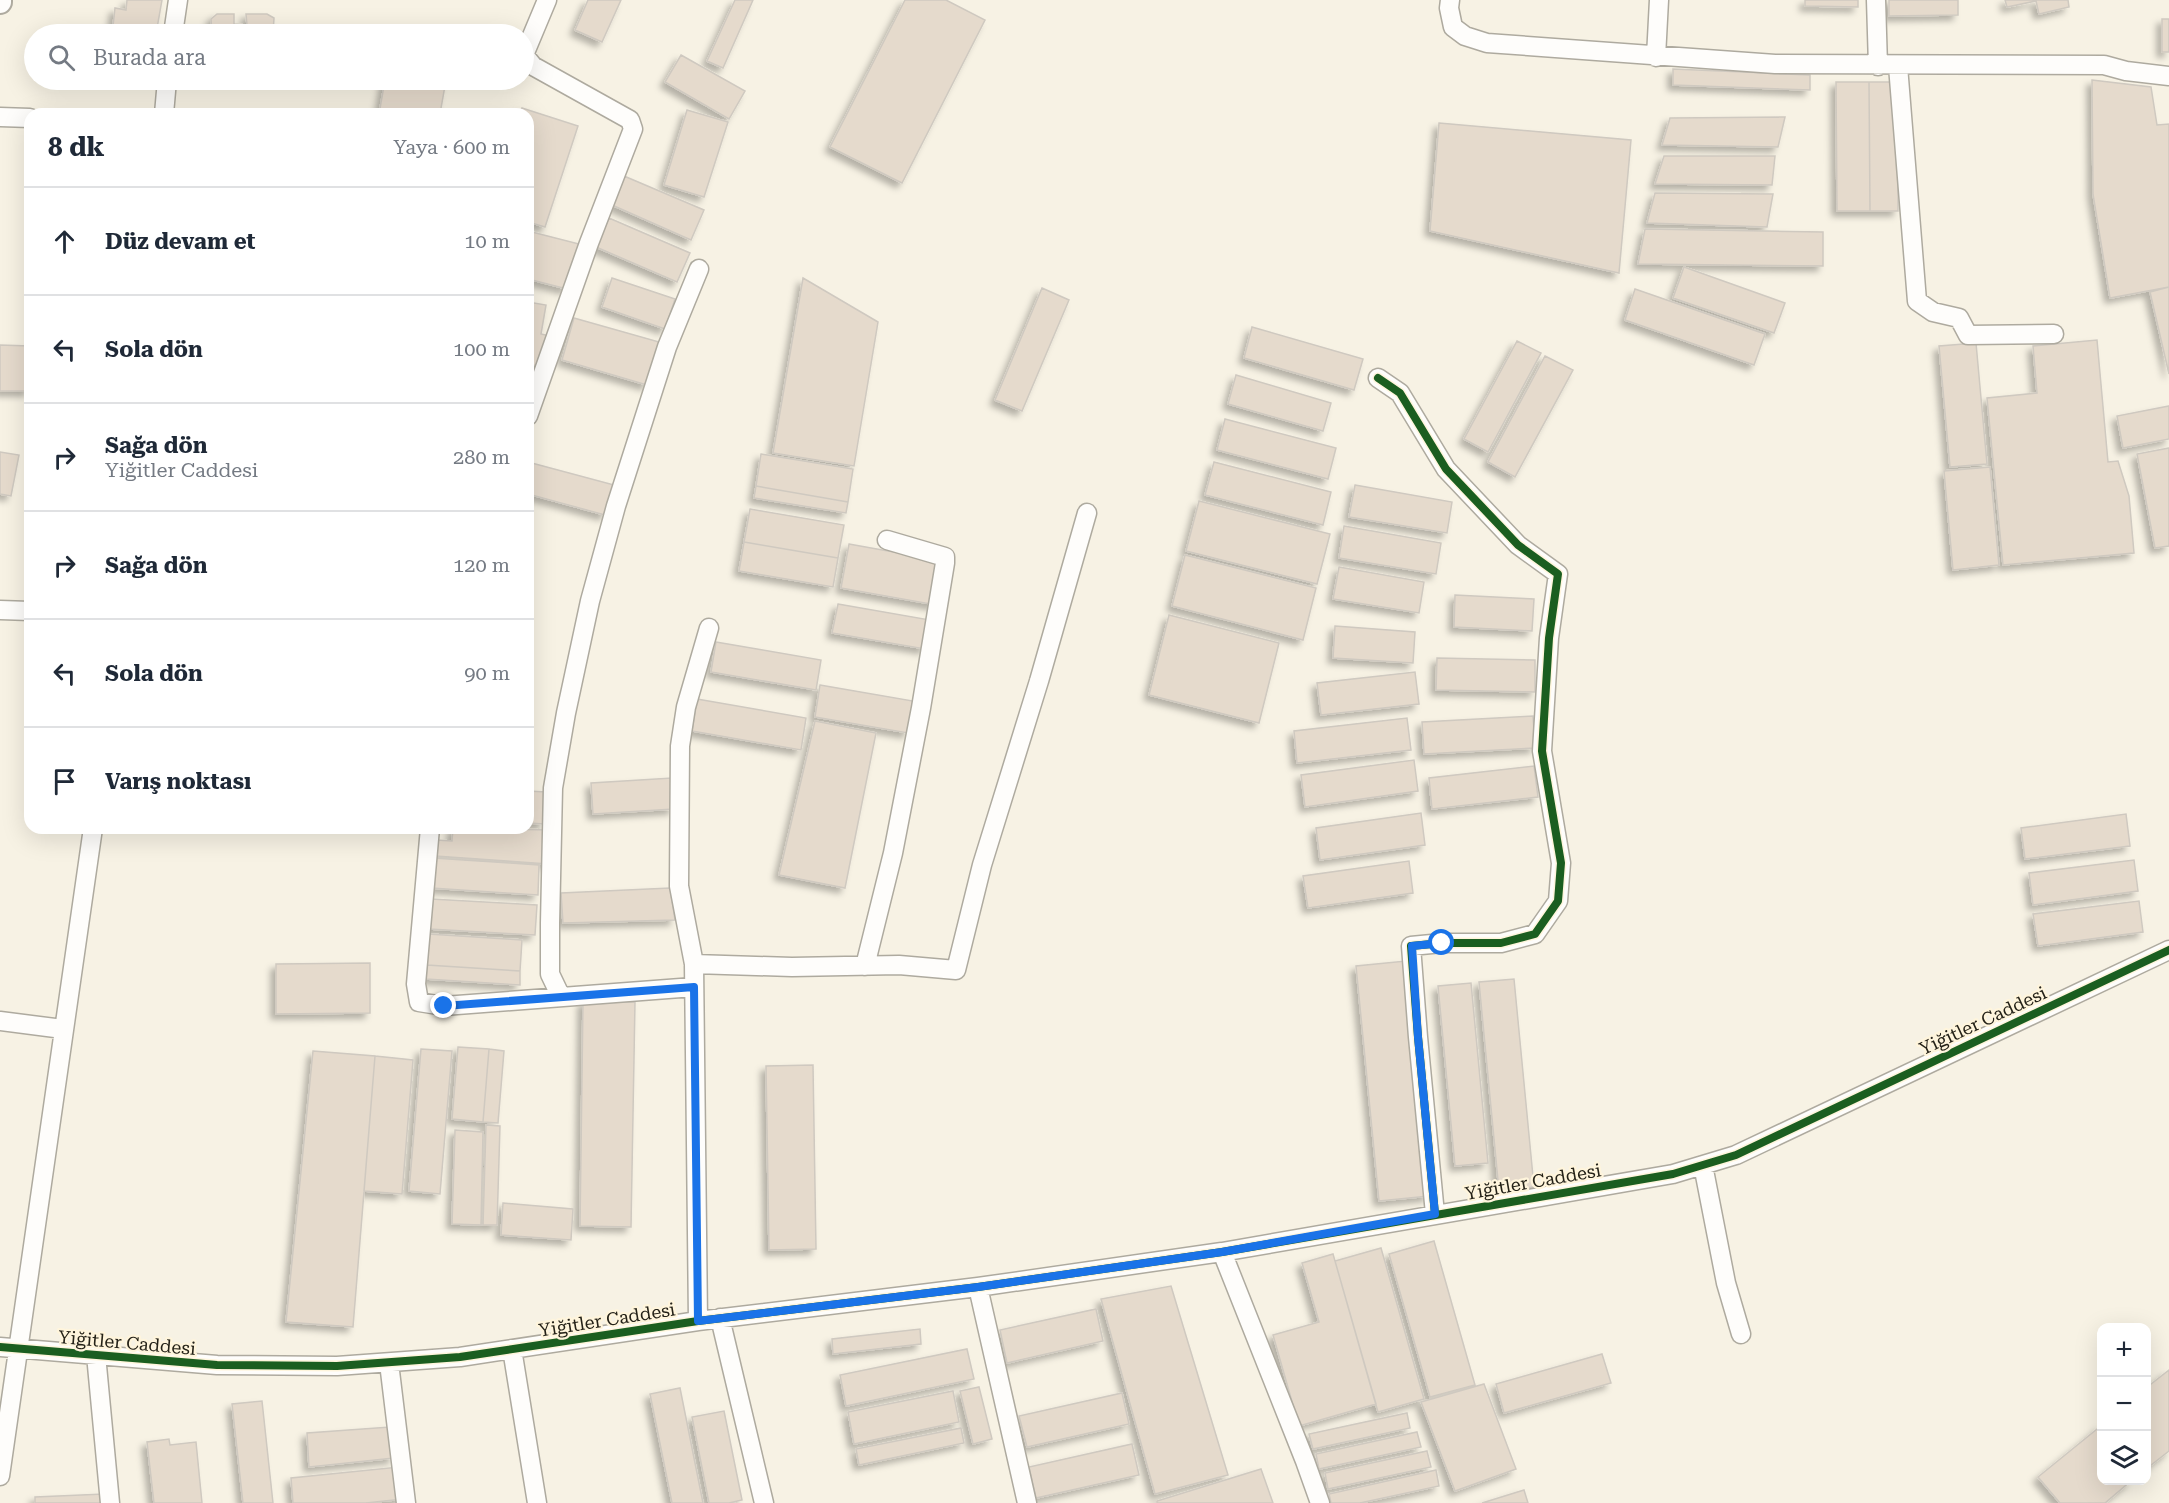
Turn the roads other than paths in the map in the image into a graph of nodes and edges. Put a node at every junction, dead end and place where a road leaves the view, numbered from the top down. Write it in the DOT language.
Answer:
graph roads {
  1 [pos="178,0"];
  2 [pos="547,0"];
  3 [pos="1450,0"];
  4 [pos="1659,0"];
  5 [pos="1876,0"];
  6 [pos="174,24"];
  7 [pos="534,31"];
  8 [pos="1656,57"];
  9 [pos="1878,66"];
  10 [pos="1898,66"];
  11 [pos="534,67"];
  12 [pos="2169,76"];
  13 [pos="166,90"];
  14 [pos="165,108"];
  15 [pos="0,117"];
  16 [pos="24,118"];
  17 [pos="699,269"];
  18 [pos="2054,334"];
  19 [pos="1378,378"];
  20 [pos="534,399"];
  21 [pos="1087,513"];
  22 [pos="887,540"];
  23 [pos="0,610"];
  24 [pos="24,611"];
  25 [pos="708,628"];
  26 [pos="92,834"];
  27 [pos="429,834"];
  28 [pos="2169,950"];
  29 [pos="694,964"];
  30 [pos="865,966"];
  31 [pos="694,987"];
  32 [pos="561,997"];
  33 [pos="0,1021"];
  34 [pos="63,1029"];
  35 [pos="1703,1165"];
  36 [pos="1435,1214"];
  37 [pos="1222,1252"];
  38 [pos="978,1287"];
  39 [pos="720,1318"];
  40 [pos="698,1321"];
  41 [pos="1741,1334"];
  42 [pos="9,1348"];
  43 [pos="512,1349"];
  44 [pos="96,1355"];
  45 [pos="389,1362"];
  46 [pos="0,1476"];
  47 [pos="110,1503"];
  48 [pos="406,1503"];
  49 [pos="537,1503"];
  50 [pos="764,1503"];
  51 [pos="1027,1503"];
  52 [pos="1320,1503"];
  1 -- 6 [label="street"];
  2 -- 7 [label="street"];
  3 -- 8 [label="street"];
  4 -- 8 [label="street"];
  5 -- 9 [label="street"];
  8 -- 9 [label="street"];
  9 -- 10 [label="street"];
  10 -- 12 [label="street"];
  10 -- 18 [label="street"];
  11 -- 20 [label="street"];
  13 -- 14 [label="street"];
  15 -- 16 [label="street"];
  17 -- 32 [label="street"];
  19 -- 36 [label="street"];
  21 -- 30 [label="street"];
  22 -- 30 [label="street"];
  23 -- 24 [label="street"];
  25 -- 29 [label="street"];
  26 -- 34 [label="street"];
  27 -- 32 [label="street"];
  28 -- 35 [label="street, Yiğitler Caddesi"];
  29 -- 30 [label="street"];
  29 -- 31 [label="street"];
  31 -- 32 [label="street"];
  31 -- 40 [label="street"];
  33 -- 34 [label="street"];
  34 -- 42 [label="street"];
  35 -- 36 [label="street, Yiğitler Caddesi"];
  35 -- 41 [label="street"];
  36 -- 37 [label="street, Yiğitler Caddesi"];
  37 -- 38 [label="street, Yiğitler Caddesi"];
  37 -- 52 [label="street"];
  38 -- 39 [label="street, Yiğitler Caddesi"];
  38 -- 51 [label="street"];
  39 -- 40 [label="street, Yiğitler Caddesi"];
  39 -- 50 [label="street"];
  40 -- 43 [label="street, Yiğitler Caddesi"];
  42 -- 44 [label="street, Yiğitler Caddesi"];
  42 -- 46 [label="street"];
  43 -- 45 [label="street, Yiğitler Caddesi"];
  43 -- 49 [label="street"];
  44 -- 45 [label="street, Yiğitler Caddesi"];
  44 -- 47 [label="street"];
  45 -- 48 [label="street"];
}
